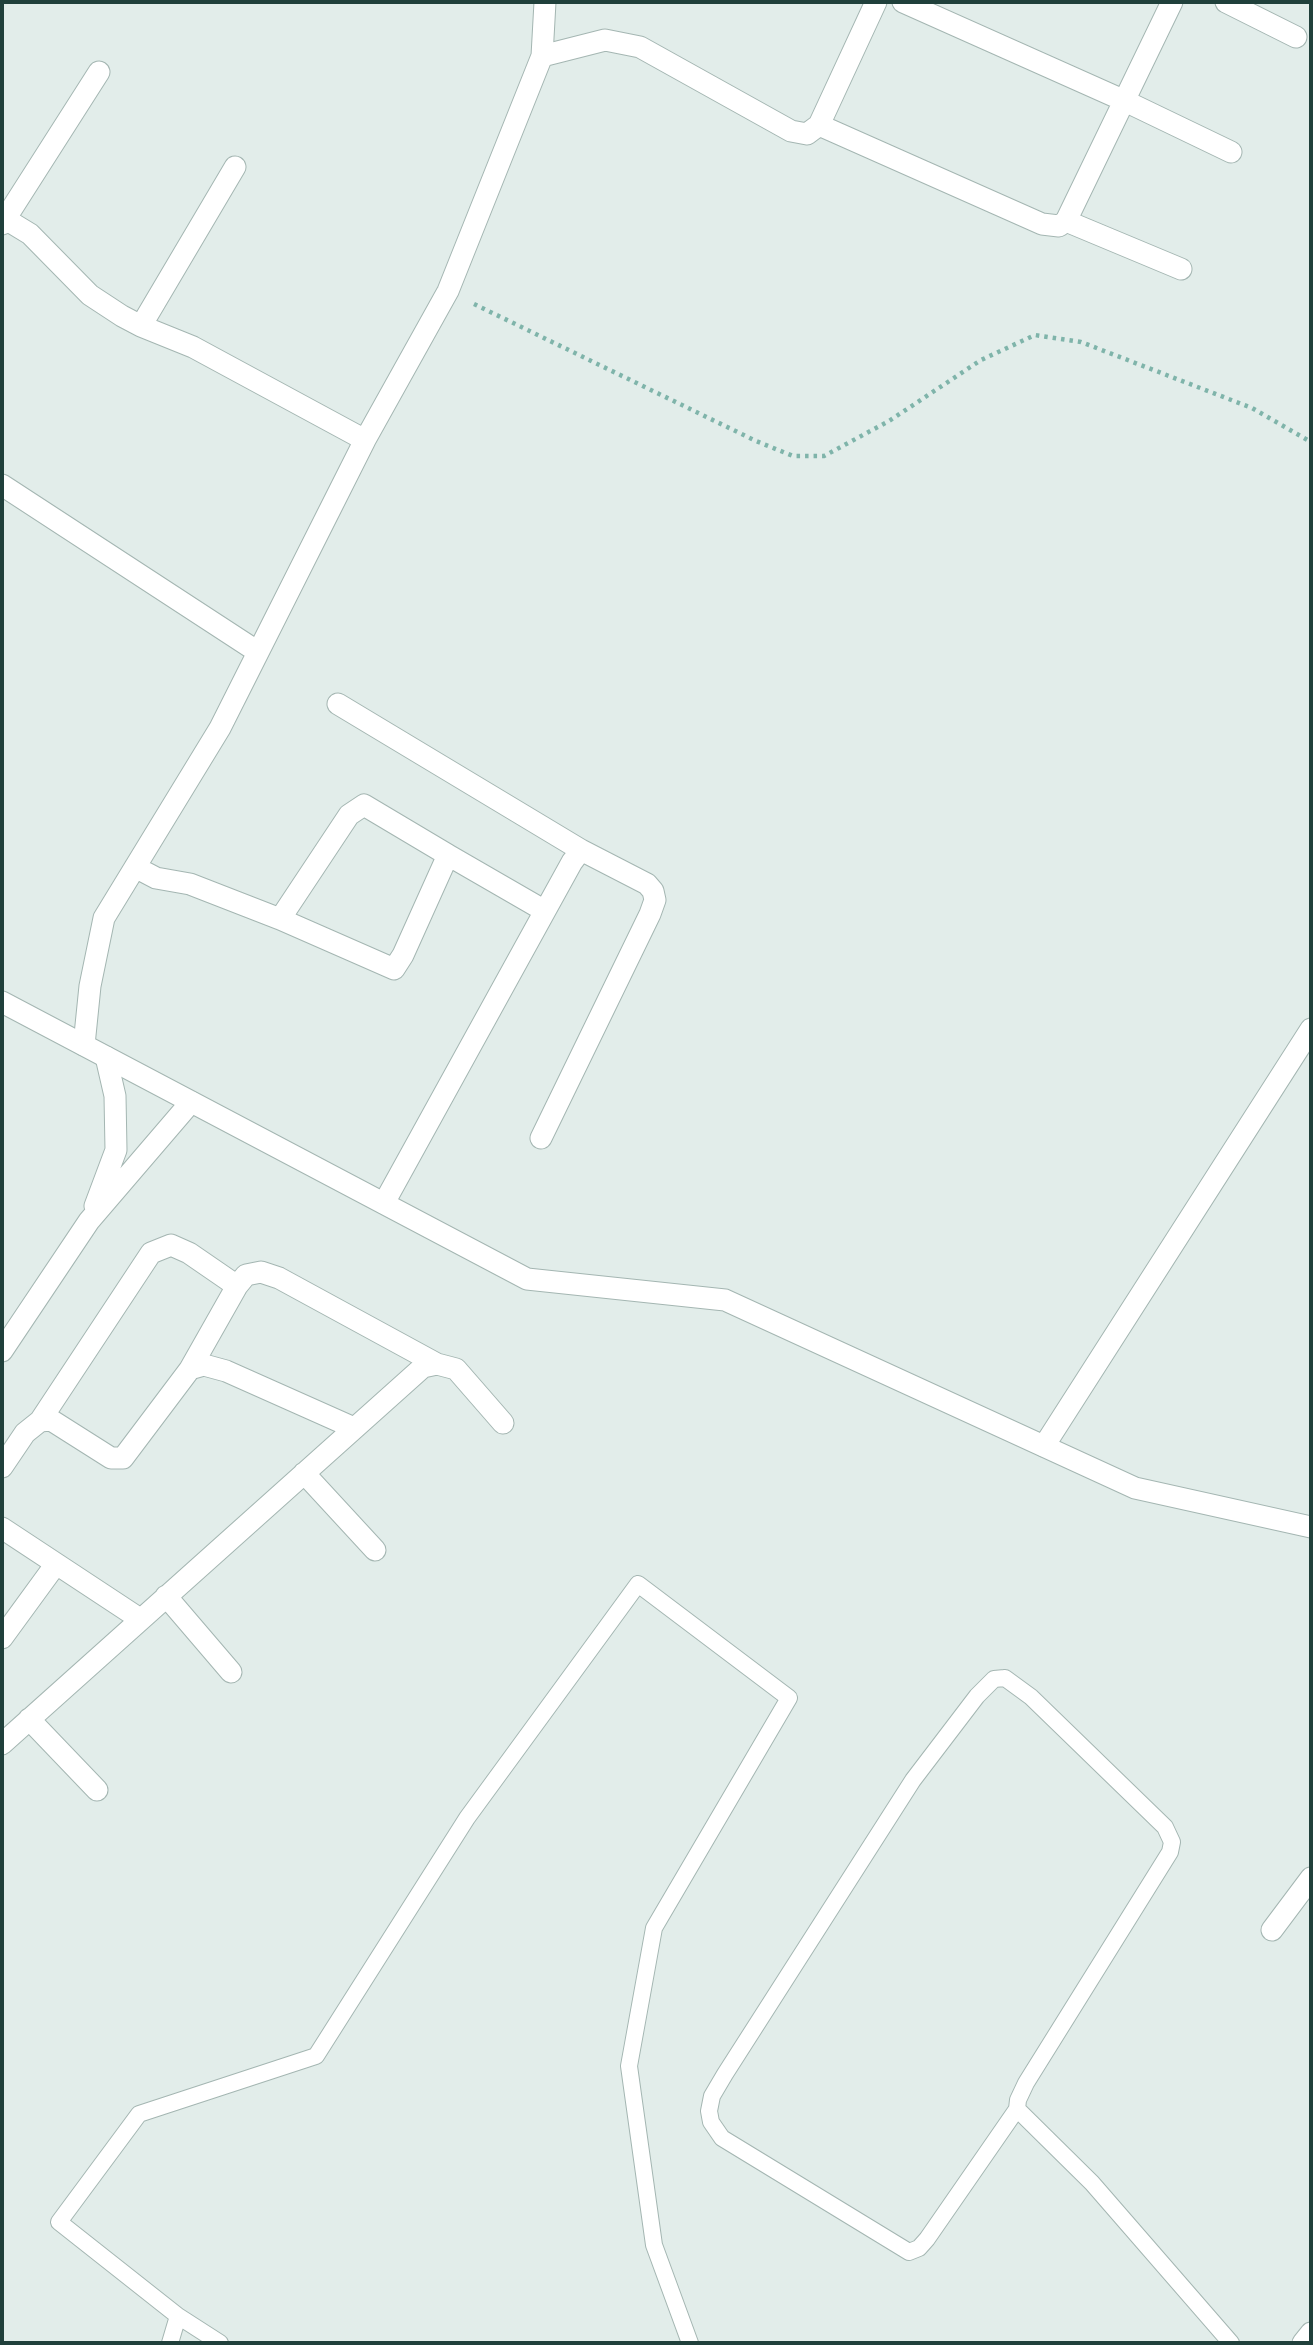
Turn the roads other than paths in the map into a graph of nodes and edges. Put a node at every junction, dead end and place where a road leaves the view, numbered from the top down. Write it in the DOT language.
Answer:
graph roads {
  1 [pos="545,2"];
  2 [pos="876,2"];
  3 [pos="903,2"];
  4 [pos="1172,2"];
  5 [pos="1226,2"];
  6 [pos="1296,37"];
  7 [pos="542,56"];
  8 [pos="99,72"];
  9 [pos="1125,101"];
  10 [pos="819,125"];
  11 [pos="1231,152"];
  12 [pos="235,167"];
  13 [pos="3,220"];
  14 [pos="1066,221"];
  15 [pos="1181,269"];
  16 [pos="141,326"];
  17 [pos="365,440"];
  18 [pos="2,485"];
  19 [pos="258,652"];
  20 [pos="338,704"];
  21 [pos="581,850"];
  22 [pos="447,855"];
  23 [pos="135,867"];
  24 [pos="545,911"];
  25 [pos="280,919"];
  26 [pos="2,1002"];
  27 [pos="1311,1029"];
  28 [pos="84,1045"];
  29 [pos="106,1057"];
  30 [pos="191,1102"];
  31 [pos="541,1138"];
  32 [pos="384,1203"];
  33 [pos="89,1221"];
  34 [pos="237,1286"];
  35 [pos="2,1350"];
  36 [pos="437,1364"];
  37 [pos="190,1369"];
  38 [pos="40,1421"];
  39 [pos="503,1423"];
  40 [pos="354,1428"];
  41 [pos="1044,1446"];
  42 [pos="2,1467"];
  43 [pos="304,1473"];
  44 [pos="1311,1527"];
  45 [pos="2,1528"];
  46 [pos="375,1550"];
  47 [pos="56,1564"];
  48 [pos="166,1596"];
  49 [pos="140,1619"];
  50 [pos="2,1638"];
  51 [pos="231,1672"];
  52 [pos="29,1719"];
  53 [pos="2,1744"];
  54 [pos="97,1790"];
  55 [pos="1311,1878"];
  56 [pos="1272,1930"];
  57 [pos="1017,2109"];
  58 [pos="178,2316"];
  59 [pos="1311,2333"];
  60 [pos="170,2343"];
  61 [pos="220,2343"];
  62 [pos="690,2343"];
  63 [pos="1231,2343"];
  64 [pos="1303,2343"];
  1 -- 7 [label="street"];
  2 -- 10 [label="street"];
  3 -- 9 [label="street"];
  4 -- 9 [label="street"];
  5 -- 6 [label="street"];
  7 -- 10 [label="street"];
  7 -- 17 [label="street"];
  8 -- 13 [label="street"];
  9 -- 11 [label="street"];
  9 -- 14 [label="street"];
  10 -- 14 [label="street"];
  12 -- 16 [label="street"];
  13 -- 16 [label="street"];
  14 -- 15 [label="street"];
  16 -- 17 [label="street"];
  17 -- 19 [label="street"];
  18 -- 19 [label="street"];
  19 -- 23 [label="street"];
  20 -- 21 [label="street"];
  21 -- 24 [label="street"];
  21 -- 31 [label="street"];
  22 -- 24 [label="street"];
  22 -- 25 [label="street"];
  22 -- 25 [label="street"];
  23 -- 25 [label="street"];
  23 -- 28 [label="street"];
  24 -- 32 [label="street"];
  26 -- 28 [label="street"];
  27 -- 41 [label="street"];
  28 -- 29 [label="street"];
  29 -- 30 [label="street"];
  29 -- 33 [label="street"];
  30 -- 32 [label="street"];
  30 -- 33 [label="street"];
  32 -- 41 [label="street"];
  33 -- 35 [label="street"];
  34 -- 36 [label="street"];
  34 -- 37 [label="street"];
  34 -- 38 [label="street"];
  36 -- 39 [label="street"];
  36 -- 40 [label="street"];
  37 -- 38 [label="street"];
  37 -- 40 [label="street"];
  38 -- 42 [label="street"];
  40 -- 43 [label="street"];
  41 -- 44 [label="street"];
  43 -- 46 [label="street"];
  43 -- 48 [label="street"];
  45 -- 47 [label="street"];
  47 -- 49 [label="street"];
  47 -- 50 [label="street"];
  48 -- 49 [label="street"];
  48 -- 51 [label="street"];
  49 -- 52 [label="street"];
  52 -- 53 [label="street"];
  52 -- 54 [label="street"];
  55 -- 56 [label="street"];
  57 -- 57 [label="lane"];
  57 -- 63 [label="lane"];
  58 -- 60 [label="lane"];
  58 -- 61 [label="lane"];
  58 -- 62 [label="lane"];
  59 -- 64 [label="street"];
}
